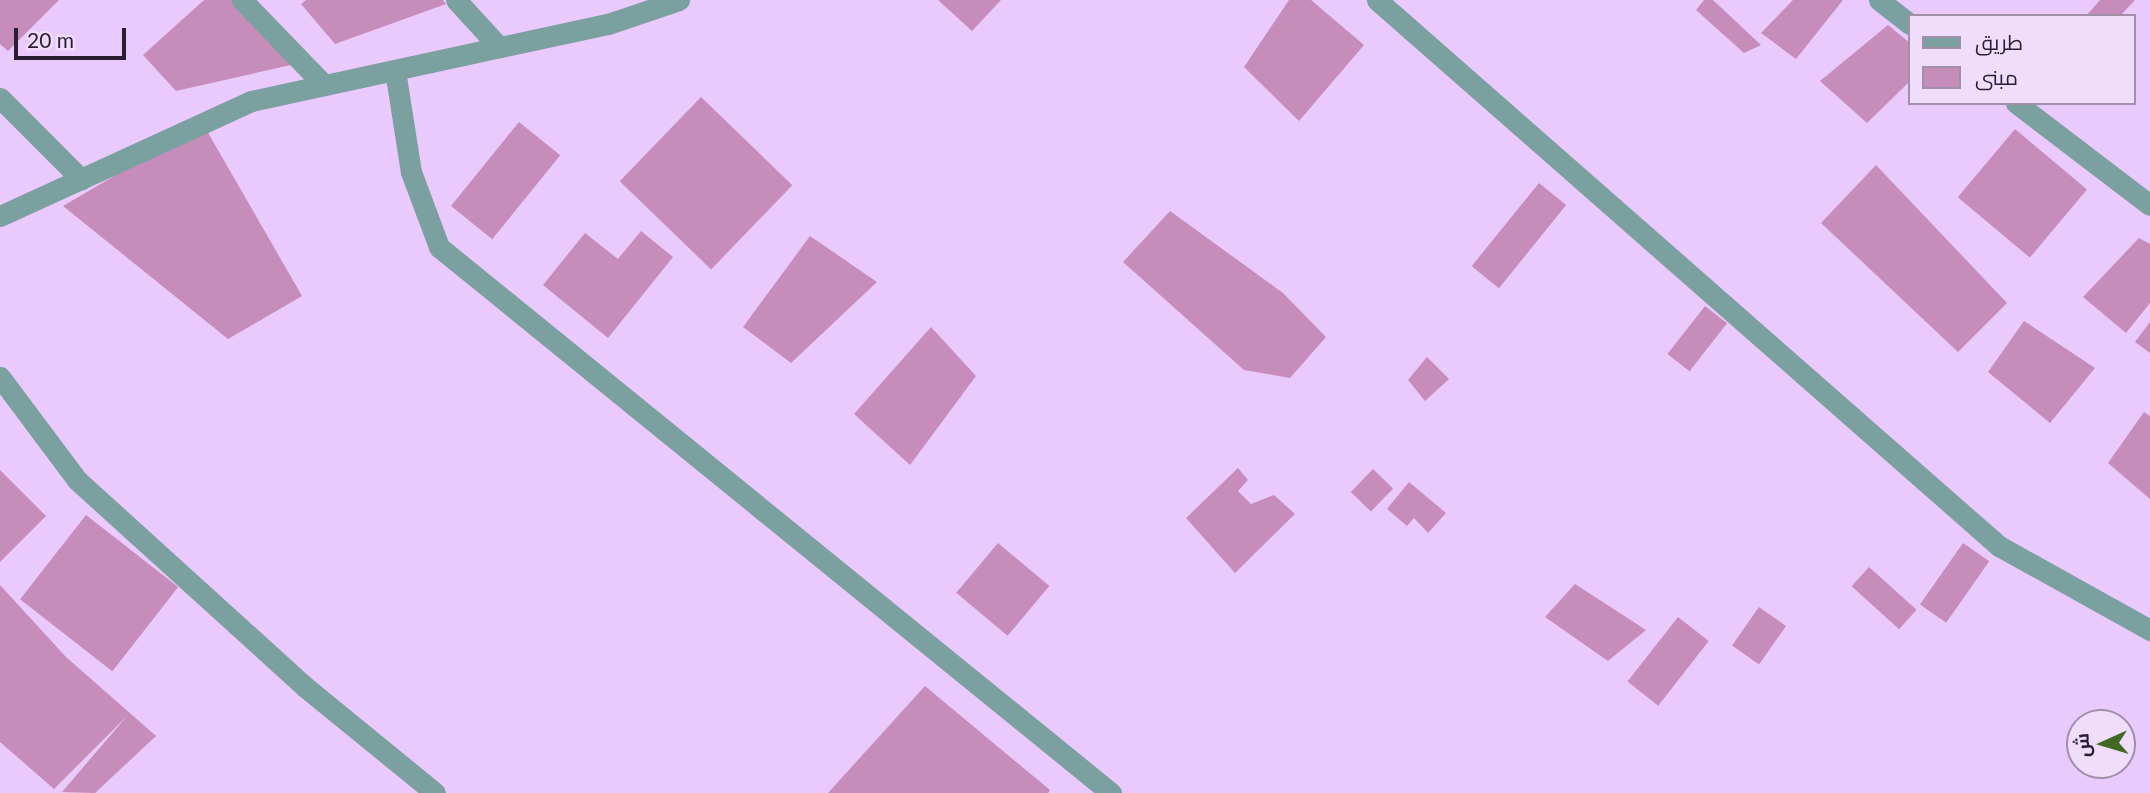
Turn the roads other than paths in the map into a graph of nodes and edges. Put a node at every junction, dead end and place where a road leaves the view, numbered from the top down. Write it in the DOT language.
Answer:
graph roads {
  1 [pos="242,0"];
  2 [pos="456,0"];
  3 [pos="679,0"];
  4 [pos="1377,0"];
  5 [pos="1879,0"];
  6 [pos="1909,23"];
  7 [pos="499,47"];
  8 [pos="395,70"];
  9 [pos="324,85"];
  10 [pos="0,98"];
  11 [pos="2019,105"];
  12 [pos="81,178"];
  13 [pos="2150,205"];
  14 [pos="0,216"];
  15 [pos="0,377"];
  16 [pos="2150,630"];
  17 [pos="435,793"];
  18 [pos="1111,793"];
  1 -- 9 [label="street"];
  2 -- 7 [label="street"];
  3 -- 7 [label="street"];
  4 -- 16 [label="street"];
  5 -- 6 [label="street"];
  7 -- 8 [label="street"];
  8 -- 9 [label="street"];
  8 -- 18 [label="street"];
  9 -- 12 [label="street"];
  10 -- 12 [label="street"];
  11 -- 13 [label="street"];
  12 -- 14 [label="street"];
  15 -- 17 [label="street"];
}
